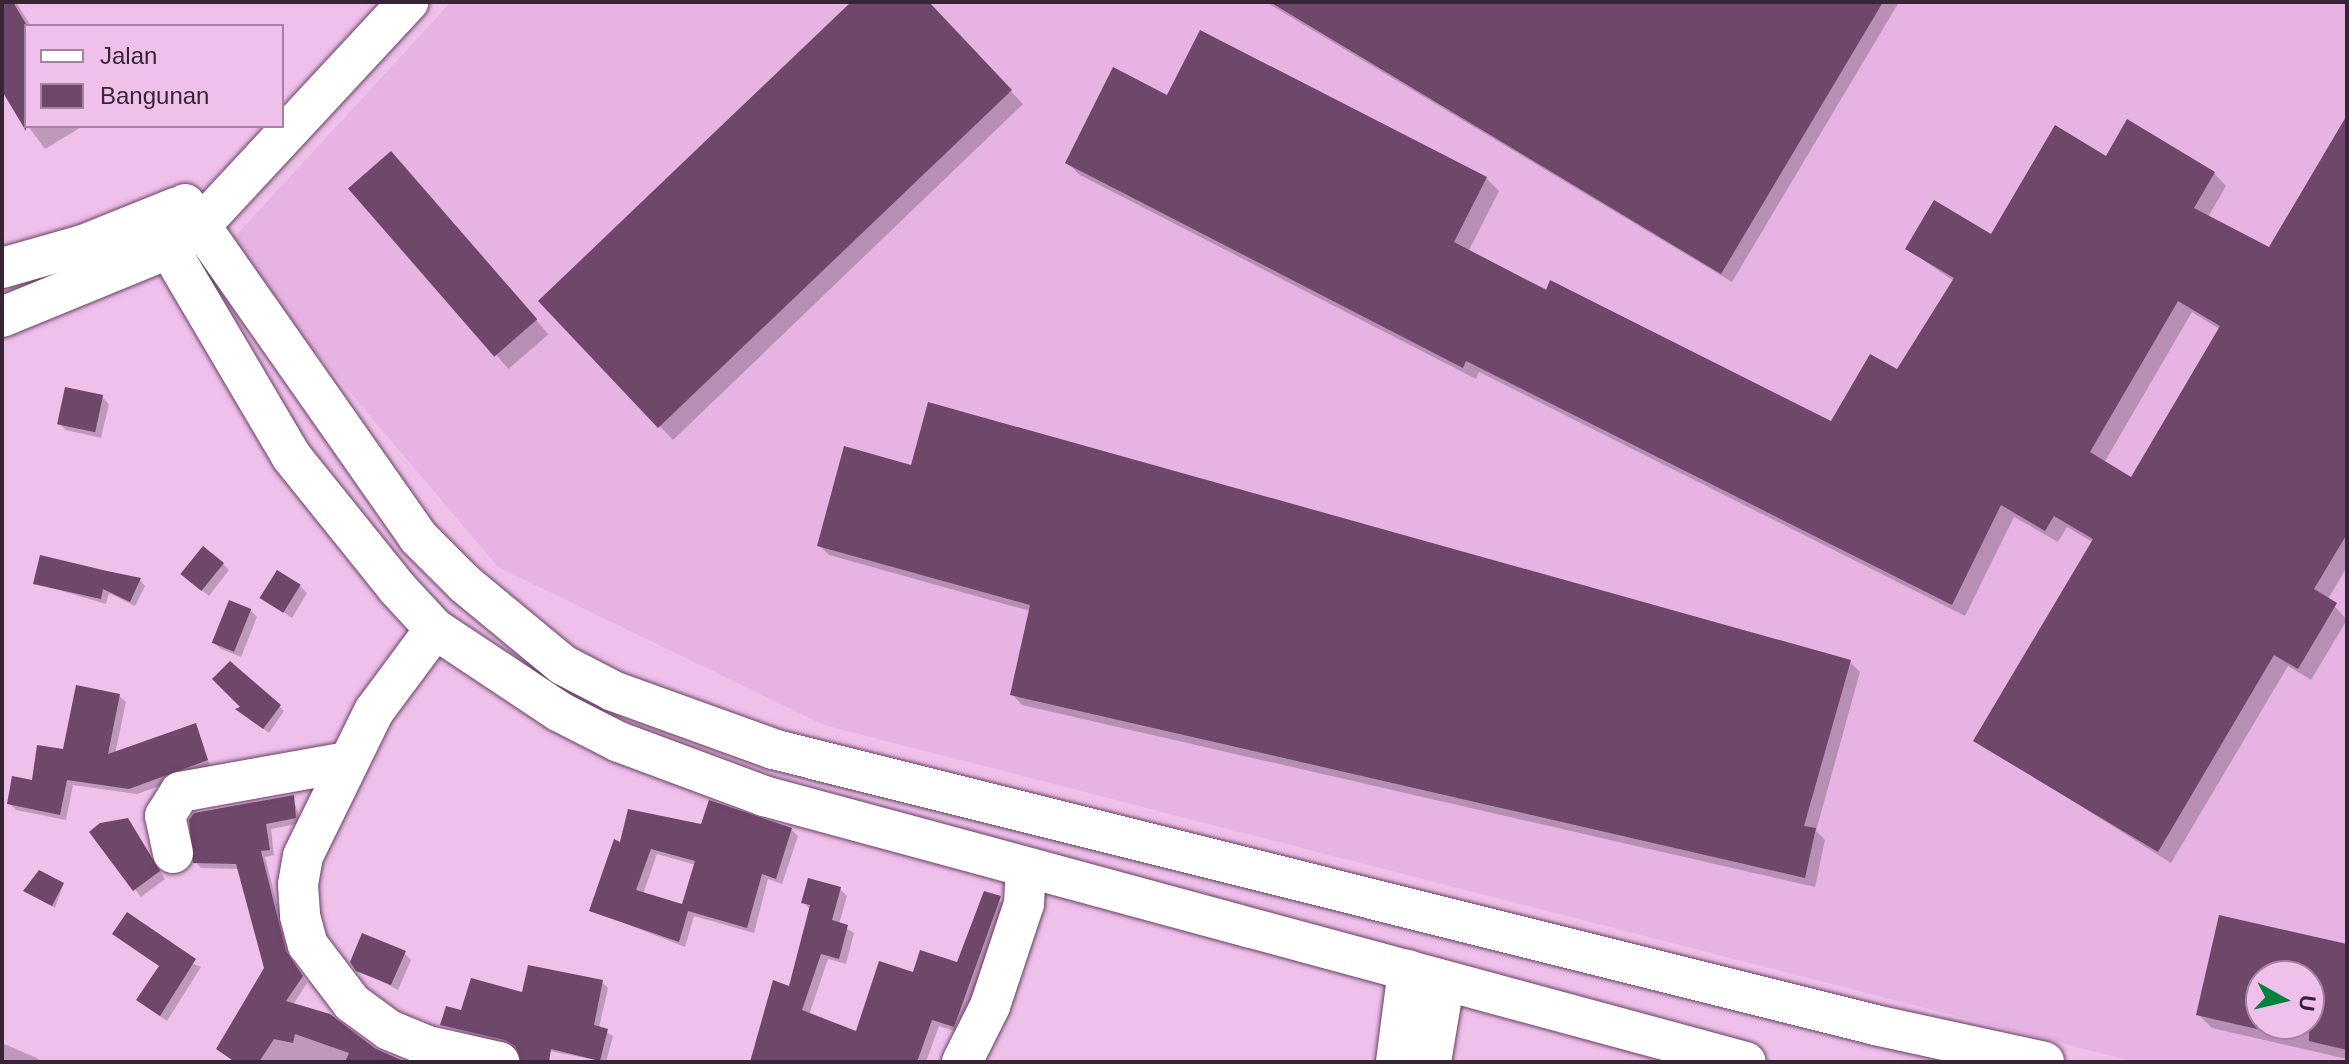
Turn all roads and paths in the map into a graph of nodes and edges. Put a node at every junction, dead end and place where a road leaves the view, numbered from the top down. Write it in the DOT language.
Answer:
graph roads {
  1 [pos="408,2"];
  2 [pos="176,224"];
  3 [pos="2,268"];
  4 [pos="2,317"];
  5 [pos="435,629"];
  6 [pos="347,762"];
  7 [pos="173,853"];
  8 [pos="1210,859"];
  9 [pos="1026,870"];
  10 [pos="1196,911"];
  11 [pos="1426,977"];
  12 [pos="499,1062"];
  13 [pos="962,1062"];
  14 [pos="1396,1062"];
  15 [pos="1431,1062"];
  16 [pos="1746,1062"];
  17 [pos="2044,1062"];
  1 -- 2 [label="street"];
  2 -- 3 [label="street"];
  2 -- 4 [label="street"];
  2 -- 5 [label="street"];
  2 -- 8 [label="street"];
  5 -- 6 [label="street"];
  5 -- 9 [label="street"];
  6 -- 7 [label="street"];
  6 -- 12 [label="street"];
  8 -- 10 [label="street"];
  8 -- 17 [label="street"];
  9 -- 10 [label="street"];
  9 -- 13 [label="street"];
  10 -- 11 [label="street"];
  11 -- 14 [label="street"];
  11 -- 15 [label="street"];
  11 -- 16 [label="street"];
}
